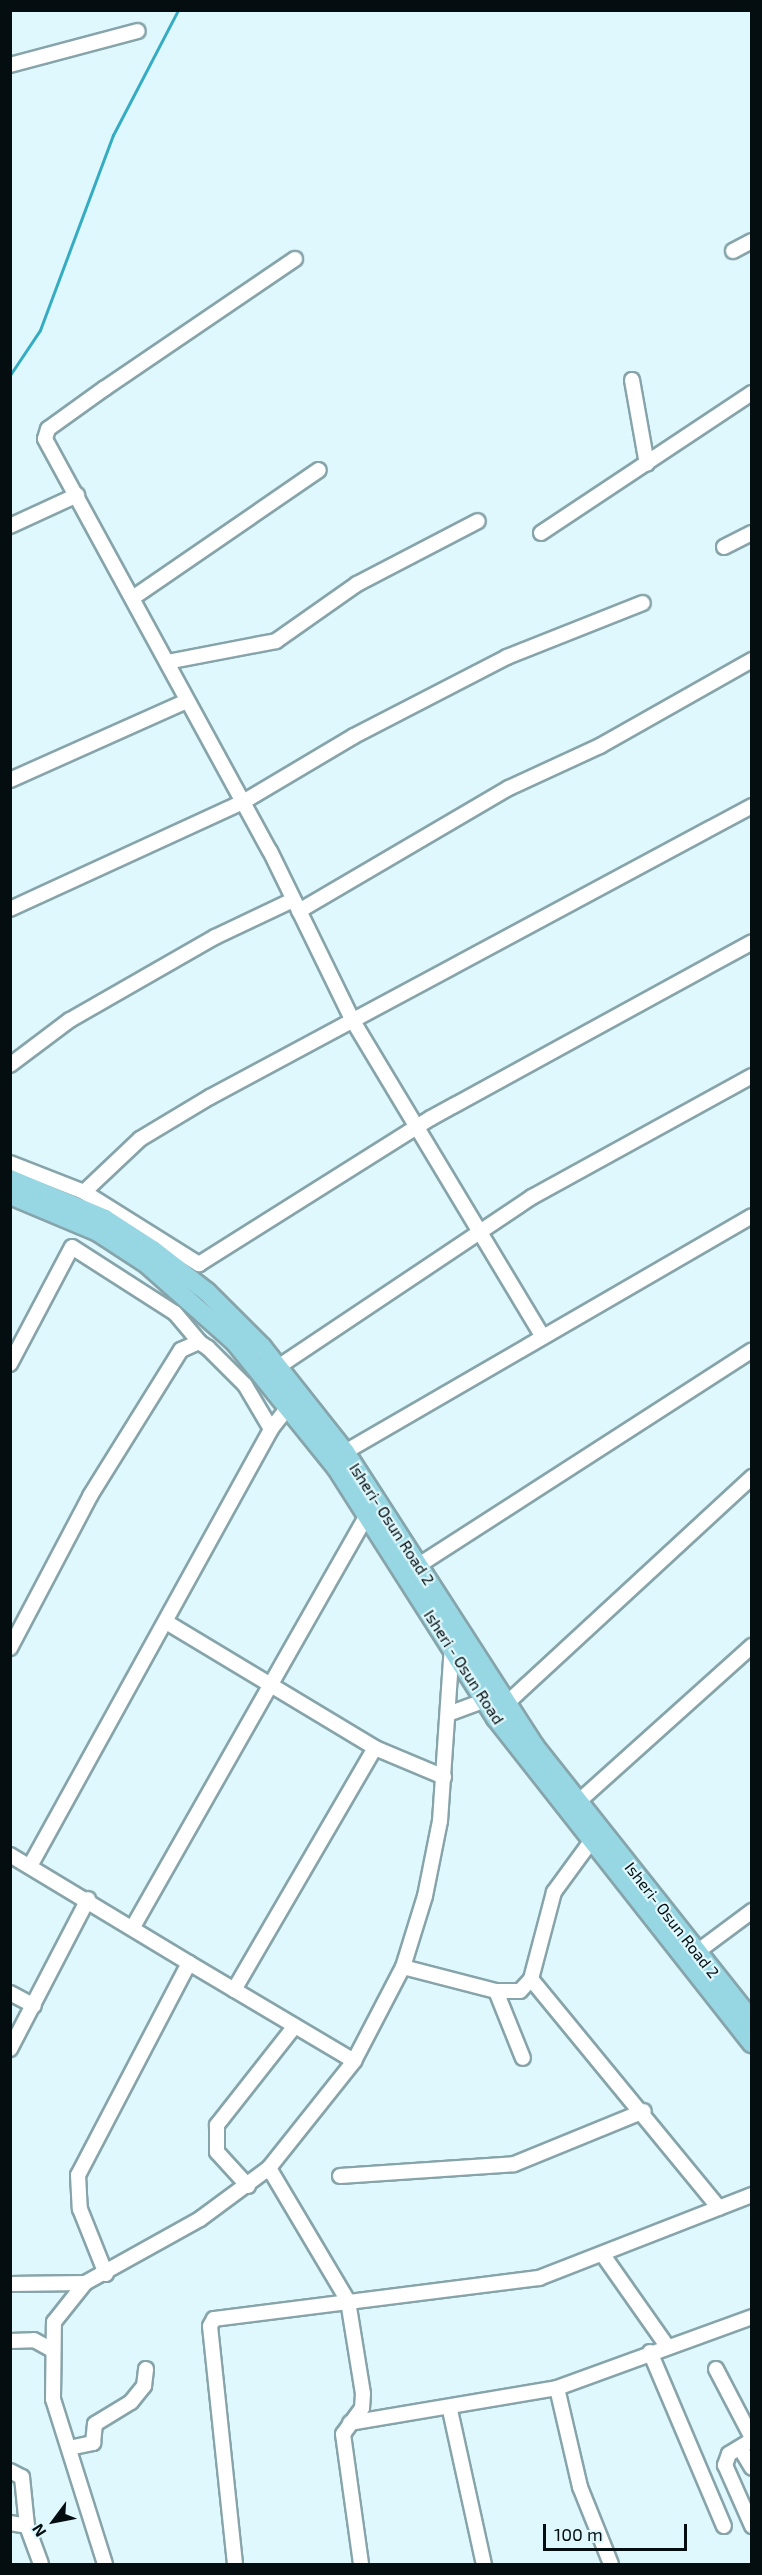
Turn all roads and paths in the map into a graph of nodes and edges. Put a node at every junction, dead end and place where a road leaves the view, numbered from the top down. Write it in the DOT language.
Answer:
graph roads {
  1 [pos="138,31"];
  2 [pos="10,65"];
  3 [pos="752,241"];
  4 [pos="733,251"];
  5 [pos="295,259"];
  6 [pos="632,380"];
  7 [pos="752,393"];
  8 [pos="647,464"];
  9 [pos="319,470"];
  10 [pos="77,495"];
  11 [pos="478,521"];
  12 [pos="10,526"];
  13 [pos="541,532"];
  14 [pos="752,533"];
  15 [pos="724,546"];
  16 [pos="134,597"];
  17 [pos="643,603"];
  18 [pos="752,660"];
  19 [pos="167,662"];
  20 [pos="187,702"];
  21 [pos="10,780"];
  22 [pos="243,802"];
  23 [pos="752,806"];
  24 [pos="296,905"];
  25 [pos="10,909"];
  26 [pos="752,942"];
  27 [pos="353,1021"];
  28 [pos="10,1065"];
  29 [pos="752,1076"];
  30 [pos="416,1128"];
  31 [pos="10,1163"];
  32 [pos="10,1179"];
  33 [pos="84,1192"];
  34 [pos="10,1195"];
  35 [pos="752,1216"];
  36 [pos="477,1235"];
  37 [pos="182,1283"];
  38 [pos="542,1335"];
  39 [pos="199,1342"];
  40 [pos="752,1350"];
  41 [pos="10,1364"];
  42 [pos="278,1367"];
  43 [pos="290,1405"];
  44 [pos="271,1429"];
  45 [pos="345,1452"];
  46 [pos="752,1477"];
  47 [pos="368,1514"];
  48 [pos="419,1565"];
  49 [pos="168,1623"];
  50 [pos="454,1641"];
  51 [pos="752,1646"];
  52 [pos="10,1648"];
  53 [pos="268,1688"];
  54 [pos="497,1700"];
  55 [pos="447,1714"];
  56 [pos="375,1748"];
  57 [pos="444,1778"];
  58 [pos="578,1802"];
  59 [pos="592,1840"];
  60 [pos="10,1855"];
  61 [pos="30,1866"];
  62 [pos="88,1899"];
  63 [pos="752,1911"];
  64 [pos="134,1927"];
  65 [pos="697,1952"];
  66 [pos="189,1963"];
  67 [pos="403,1967"];
  68 [pos="531,1979"];
  69 [pos="234,1989"];
  70 [pos="496,1991"];
  71 [pos="10,1993"];
  72 [pos="34,2006"];
  73 [pos="752,2021"];
  74 [pos="294,2027"];
  75 [pos="752,2043"];
  76 [pos="10,2049"];
  77 [pos="523,2058"];
  78 [pos="354,2061"];
  79 [pos="644,2111"];
  80 [pos="269,2168"];
  81 [pos="340,2176"];
  82 [pos="248,2186"];
  83 [pos="752,2195"];
  84 [pos="719,2208"];
  85 [pos="603,2255"];
  86 [pos="106,2274"];
  87 [pos="85,2283"];
  88 [pos="10,2284"];
  89 [pos="348,2301"];
  90 [pos="752,2317"];
  91 [pos="10,2341"];
  92 [pos="667,2346"];
  93 [pos="50,2349"];
  94 [pos="650,2352"];
  95 [pos="146,2369"];
  96 [pos="716,2369"];
  97 [pos="556,2388"];
  98 [pos="450,2410"];
  99 [pos="350,2423"];
  100 [pos="748,2442"];
  101 [pos="69,2448"];
  102 [pos="752,2468"];
  103 [pos="10,2471"];
  104 [pos="10,2523"];
  105 [pos="27,2526"];
  106 [pos="724,2526"];
  107 [pos="752,2526"];
  108 [pos="41,2565"];
  109 [pos="105,2565"];
  110 [pos="235,2565"];
  111 [pos="361,2565"];
  112 [pos="484,2565"];
  113 [pos="611,2565"];
  1 -- 2 [label="street"];
  3 -- 4 [label="street"];
  5 -- 10 [label="street"];
  6 -- 8 [label="street"];
  7 -- 8 [label="street"];
  8 -- 13 [label="street"];
  9 -- 16 [label="street"];
  10 -- 12 [label="street"];
  10 -- 16 [label="street"];
  11 -- 19 [label="street"];
  14 -- 15 [label="street"];
  16 -- 19 [label="street"];
  17 -- 22 [label="street"];
  18 -- 24 [label="street"];
  19 -- 20 [label="street"];
  20 -- 21 [label="street"];
  20 -- 22 [label="street"];
  22 -- 24 [label="street"];
  22 -- 25 [label="street"];
  23 -- 27 [label="street"];
  24 -- 27 [label="street"];
  24 -- 28 [label="street"];
  26 -- 30 [label="street"];
  27 -- 30 [label="street"];
  27 -- 33 [label="street"];
  29 -- 36 [label="street"];
  30 -- 33 [label="street"];
  30 -- 36 [label="street"];
  31 -- 33 [label="street"];
  32 -- 37 [label="main road"];
  34 -- 37 [label="main road"];
  35 -- 38 [label="street"];
  36 -- 38 [label="street"];
  36 -- 42 [label="street"];
  37 -- 42 [label="main road, Isheri- Osun Road 2"];
  37 -- 43 [label="main road, Isheri - Osun Road"];
  38 -- 45 [label="street"];
  39 -- 41 [label="street"];
  39 -- 44 [label="street"];
  39 -- 52 [label="street"];
  40 -- 48 [label="street"];
  42 -- 45 [label="main road, Isheri- Osun Road 2"];
  43 -- 44 [label="street"];
  43 -- 47 [label="main road, Isheri - Osun Road"];
  44 -- 49 [label="street"];
  45 -- 48 [label="main road, Isheri- Osun Road 2"];
  46 -- 54 [label="street"];
  47 -- 50 [label="main road, Isheri - Osun Road"];
  47 -- 53 [label="street"];
  48 -- 50 [label="main road, Isheri- Osun Road 2"];
  49 -- 53 [label="street"];
  49 -- 61 [label="street"];
  50 -- 54 [label="main road, Isheri- Osun Road 2"];
  50 -- 55 [label="street"];
  51 -- 58 [label="street"];
  53 -- 56 [label="street"];
  53 -- 64 [label="street"];
  54 -- 55 [label="street"];
  54 -- 58 [label="main road, Isheri- Osun Road 2"];
  54 -- 59 [label="main road, Isheri - Osun Road"];
  55 -- 57 [label="street"];
  56 -- 57 [label="street"];
  56 -- 69 [label="street"];
  57 -- 67 [label="street"];
  58 -- 65 [label="main road, Isheri- Osun Road 2"];
  59 -- 68 [label="street"];
  59 -- 75 [label="main road, Isheri - Osun Road"];
  60 -- 61 [label="street"];
  61 -- 62 [label="street"];
  62 -- 64 [label="street"];
  62 -- 72 [label="street"];
  63 -- 65 [label="street"];
  64 -- 66 [label="street"];
  65 -- 73 [label="main road, Isheri- Osun Road 2"];
  66 -- 69 [label="street"];
  66 -- 86 [label="street"];
  67 -- 70 [label="street"];
  67 -- 78 [label="street"];
  68 -- 70 [label="street"];
  68 -- 79 [label="street"];
  69 -- 74 [label="street"];
  70 -- 77 [label="street"];
  71 -- 72 [label="street"];
  72 -- 76 [label="street"];
  74 -- 78 [label="street"];
  74 -- 82 [label="street"];
  78 -- 80 [label="street"];
  79 -- 81 [label="street"];
  79 -- 84 [label="street"];
  80 -- 82 [label="street"];
  80 -- 89 [label="street"];
  82 -- 86 [label="street"];
  83 -- 84 [label="street"];
  84 -- 85 [label="street"];
  85 -- 89 [label="street"];
  85 -- 92 [label="street"];
  86 -- 87 [label="street"];
  87 -- 88 [label="street"];
  87 -- 93 [label="street"];
  89 -- 99 [label="street"];
  89 -- 110 [label="street"];
  90 -- 92 [label="street"];
  91 -- 93 [label="street"];
  92 -- 94 [label="street"];
  93 -- 101 [label="street"];
  94 -- 97 [label="street"];
  94 -- 106 [label="street"];
  95 -- 101 [label="street"];
  96 -- 100 [label="street"];
  97 -- 98 [label="street"];
  97 -- 113 [label="street"];
  98 -- 99 [label="street"];
  98 -- 112 [label="street"];
  99 -- 111 [label="street"];
  100 -- 102 [label="street"];
  100 -- 107 [label="street"];
  101 -- 109 [label="street"];
  103 -- 105 [label="street"];
  104 -- 105 [label="street"];
  105 -- 108 [label="street"];
}
